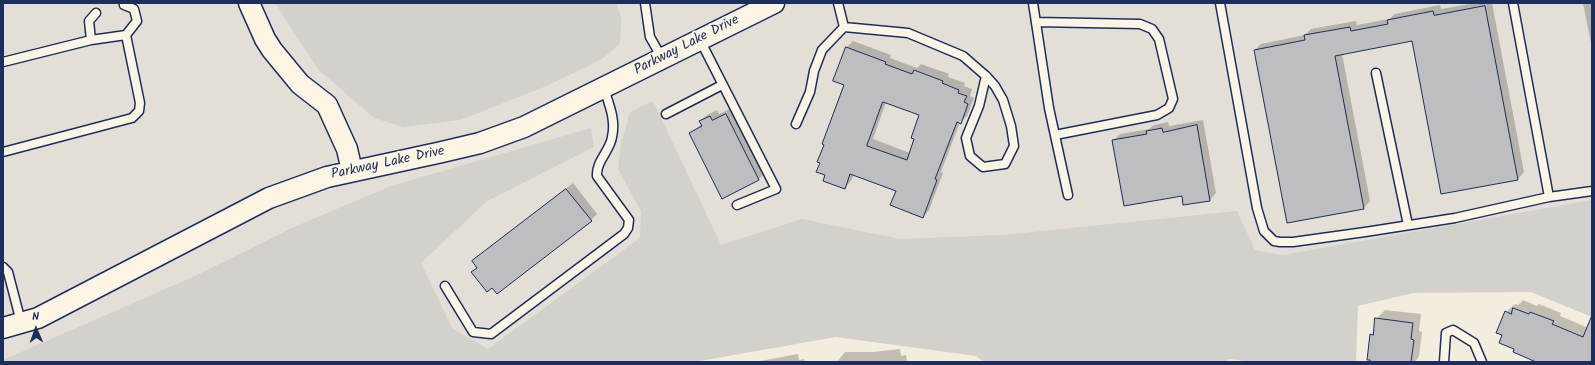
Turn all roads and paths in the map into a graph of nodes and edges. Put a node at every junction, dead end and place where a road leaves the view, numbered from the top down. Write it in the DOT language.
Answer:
graph roads {
  1 [pos="248,3"];
  2 [pos="645,3"];
  3 [pos="774,3"];
  4 [pos="838,3"];
  5 [pos="1033,3"];
  6 [pos="1220,3"];
  7 [pos="1513,3"];
  8 [pos="124,5"];
  9 [pos="96,13"];
  10 [pos="1036,22"];
  11 [pos="844,27"];
  12 [pos="126,35"];
  13 [pos="91,40"];
  14 [pos="700,40"];
  15 [pos="662,59"];
  16 [pos="3,62"];
  17 [pos="1376,73"];
  18 [pos="986,76"];
  19 [pos="722,85"];
  20 [pos="604,89"];
  21 [pos="666,114"];
  22 [pos="796,124"];
  23 [pos="1055,135"];
  24 [pos="3,152"];
  25 [pos="352,171"];
  26 [pos="1592,191"];
  27 [pos="1068,195"];
  28 [pos="1549,198"];
  29 [pos="737,205"];
  30 [pos="1408,226"];
  31 [pos="3,267"];
  32 [pos="445,286"];
  33 [pos="12,326"];
  34 [pos="1444,362"];
  35 [pos="1482,362"];
  1 -- 25 [label="street"];
  2 -- 15 [label="lane"];
  3 -- 14 [label="street, Parkway Lake Drive"];
  4 -- 11 [label="lane"];
  5 -- 10 [label="lane"];
  6 -- 30 [label="lane"];
  7 -- 28 [label="lane"];
  8 -- 12 [label="lane"];
  9 -- 13 [label="lane"];
  10 -- 23 [label="lane"];
  10 -- 23 [label="lane"];
  11 -- 18 [label="lane"];
  11 -- 22 [label="lane"];
  12 -- 13 [label="lane"];
  12 -- 24 [label="lane"];
  13 -- 16 [label="lane"];
  14 -- 15 [label="street, Parkway Lake Drive"];
  14 -- 19 [label="lane"];
  15 -- 20 [label="street, Parkway Lake Drive"];
  17 -- 30 [label="lane"];
  18 -- 18 [label="lane"];
  19 -- 21 [label="lane"];
  19 -- 29 [label="lane"];
  20 -- 25 [label="street, Parkway Lake Drive"];
  20 -- 32 [label="lane"];
  23 -- 27 [label="lane"];
  25 -- 33 [label="street, Parkway Lake Drive"];
  26 -- 28 [label="lane"];
  28 -- 30 [label="lane"];
  31 -- 33 [label="lane"];
  34 -- 35 [label="lane"];
}
